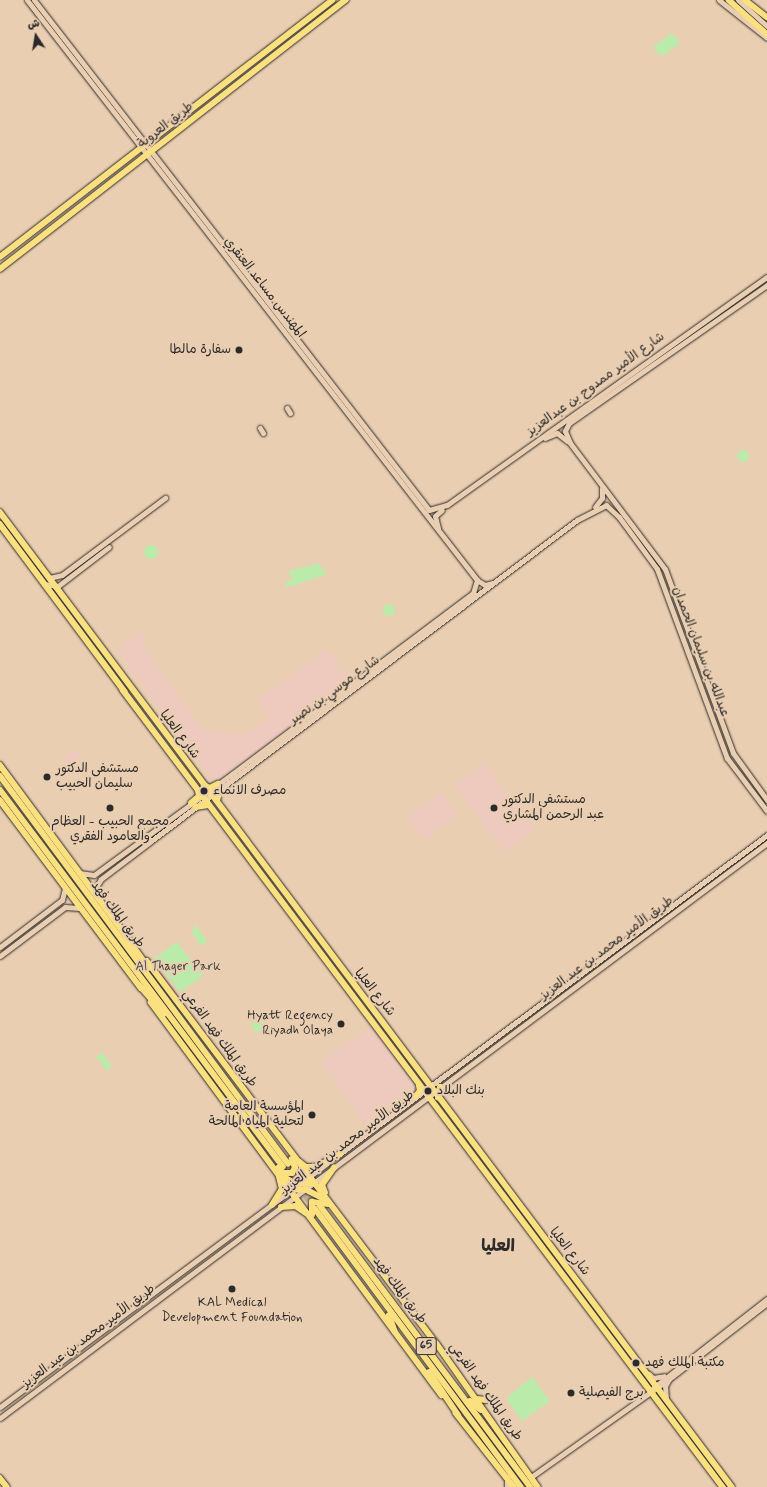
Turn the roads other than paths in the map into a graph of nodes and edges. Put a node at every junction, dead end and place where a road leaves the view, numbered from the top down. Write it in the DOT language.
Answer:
graph roads {
  1 [pos="27,0"];
  2 [pos="34,0"];
  3 [pos="332,0"];
  4 [pos="346,0"];
  5 [pos="719,0"];
  6 [pos="738,0"];
  7 [pos="745,0"];
  8 [pos="730,2"];
  9 [pos="767,17"];
  10 [pos="761,20"];
  11 [pos="767,26"];
  12 [pos="767,34"];
  13 [pos="767,38"];
  14 [pos="63,42"];
  15 [pos="143,146"];
  16 [pos="148,153"];
  17 [pos="0,257"];
  18 [pos="0,269"];
  19 [pos="767,277"];
  20 [pos="767,285"];
  21 [pos="325,382"];
  22 [pos="287,408"];
  23 [pos="290,413"];
  24 [pos="537,441"];
  25 [pos="570,443"];
  26 [pos="602,488"];
  27 [pos="165,498"];
  28 [pos="447,505"];
  29 [pos="595,508"];
  30 [pos="437,510"];
  31 [pos="0,512"];
  32 [pos="0,524"];
  33 [pos="442,536"];
  34 [pos="109,547"];
  35 [pos="501,577"];
  36 [pos="49,578"];
  37 [pos="64,578"];
  38 [pos="477,580"];
  39 [pos="44,584"];
  40 [pos="54,586"];
  41 [pos="123,690"];
  42 [pos="131,690"];
  43 [pos="0,765"];
  44 [pos="0,776"];
  45 [pos="201,783"];
  46 [pos="196,787"];
  47 [pos="213,788"];
  48 [pos="0,790"];
  49 [pos="218,792"];
  50 [pos="202,795"];
  51 [pos="212,797"];
  52 [pos="0,800"];
  53 [pos="767,800"];
  54 [pos="206,801"];
  55 [pos="219,804"];
  56 [pos="194,805"];
  57 [pos="211,808"];
  58 [pos="767,811"];
  59 [pos="767,835"];
  60 [pos="767,843"];
  61 [pos="79,873"];
  62 [pos="97,873"];
  63 [pos="101,879"];
  64 [pos="65,888"];
  65 [pos="96,896"];
  66 [pos="59,903"];
  67 [pos="673,905"];
  68 [pos="65,907"];
  69 [pos="79,908"];
  70 [pos="665,920"];
  71 [pos="127,938"];
  72 [pos="0,947"];
  73 [pos="0,956"];
  74 [pos="336,962"];
  75 [pos="330,965"];
  76 [pos="347,976"];
  77 [pos="341,980"];
  78 [pos="139,985"];
  79 [pos="566,986"];
  80 [pos="558,1000"];
  81 [pos="176,1010"];
  82 [pos="180,1030"];
  83 [pos="421,1075"];
  84 [pos="438,1080"];
  85 [pos="417,1083"];
  86 [pos="428,1084"];
  87 [pos="440,1088"];
  88 [pos="422,1092"];
  89 [pos="434,1092"];
  90 [pos="415,1097"];
  91 [pos="430,1098"];
  92 [pos="438,1098"];
  93 [pos="422,1100"];
  94 [pos="276,1135"];
  95 [pos="287,1149"];
  96 [pos="264,1153"];
  97 [pos="340,1154"];
  98 [pos="334,1168"];
  99 [pos="308,1177"];
  100 [pos="301,1183"];
  101 [pos="313,1183"];
  102 [pos="305,1189"];
  103 [pos="291,1190"];
  104 [pos="296,1196"];
  105 [pos="272,1205"];
  106 [pos="330,1205"];
  107 [pos="281,1207"];
  108 [pos="339,1215"];
  109 [pos="326,1235"];
  110 [pos="546,1242"];
  111 [pos="541,1246"];
  112 [pos="559,1257"];
  113 [pos="554,1266"];
  114 [pos="378,1294"];
  115 [pos="767,1299"];
  116 [pos="767,1304"];
  117 [pos="395,1332"];
  118 [pos="424,1360"];
  119 [pos="452,1364"];
  120 [pos="645,1371"];
  121 [pos="446,1372"];
  122 [pos="669,1377"];
  123 [pos="657,1387"];
  124 [pos="650,1390"];
  125 [pos="477,1399"];
  126 [pos="486,1400"];
  127 [pos="667,1402"];
  128 [pos="0,1407"];
  129 [pos="481,1410"];
  130 [pos="458,1415"];
  131 [pos="0,1418"];
  132 [pos="508,1444"];
  133 [pos="507,1476"];
  134 [pos="531,1477"];
  135 [pos="0,1478"];
  136 [pos="7,1487"];
  137 [pos="507,1487"];
  138 [pos="514,1487"];
  139 [pos="521,1487"];
  140 [pos="530,1487"];
  141 [pos="538,1487"];
  142 [pos="723,1487"];
  143 [pos="732,1487"];
  1 -- 14 [label="street, المهندس مساعد العنقري"];
  2 -- 14 [label="street, المهندس مساعد العنقري"];
  3 -- 15 [label="main road, طريق العروبة"];
  4 -- 16 [label="main road, طريق العروبة"];
  5 -- 13 [label="street"];
  6 -- 10 [label="street"];
  7 -- 9 [label="main road"];
  8 -- 10 [label="street"];
  8 -- 12 [label="main road"];
  10 -- 11 [label="street"];
  14 -- 15 [label="street, المهندس مساعد العنقري"];
  15 -- 16 [label="street, المهندس مساعد العنقري"];
  15 -- 17 [label="main road, طريق العروبة"];
  16 -- 18 [label="main road, طريق العروبة"];
  16 -- 21 [label="street, المهندس مساعد العنقري"];
  19 -- 24 [label="street, شارع الأمير ممدوح بن عبدالعزيز"];
  20 -- 25 [label="street, شارع الأمير ممدوح بن عبدالعزيز"];
  21 -- 30 [label="street, المهندس مساعد العنقري"];
  21 -- 33 [label="street, المهندس مساعد العنقري"];
  22 -- 23 [label="street"];
  24 -- 25 [label="street"];
  24 -- 28 [label="street, شارع الأمير ممدوح بن عبدالعزيز"];
  25 -- 26 [label="street"];
  26 -- 29 [label="street"];
  26 -- 53 [label="street"];
  27 -- 37 [label="street"];
  28 -- 30 [label="street, شارع الأمير ممدوح بن عبدالعزيز"];
  28 -- 33 [label="street"];
  29 -- 35 [label="street, شارع موسي بن نصير"];
  29 -- 58 [label="street, عبدالله بن سليمان الحمدان"];
  31 -- 36 [label="main road, شارع العليا"];
  32 -- 39 [label="main road, شارع العليا"];
  33 -- 38 [label="street, المهندس مساعد العنقري"];
  34 -- 37 [label="street"];
  35 -- 38 [label="street"];
  35 -- 49 [label="street, شارع موسي بن نصير"];
  36 -- 37 [label="street"];
  36 -- 40 [label="main road, شارع العليا"];
  37 -- 40 [label="street"];
  38 -- 47 [label="street, شارع موسي بن نصير"];
  39 -- 40 [label="street"];
  39 -- 41 [label="main road, شارع العليا"];
  40 -- 42 [label="main road, شارع العليا"];
  41 -- 42 [label="main road"];
  41 -- 46 [label="main road, شارع العليا"];
  42 -- 45 [label="main road, شارع العليا"];
  43 -- 61 [label="main road, طريق الملك فهد الفرعي"];
  44 -- 81 [label="highway, طريق الملك فهد"];
  45 -- 46 [label="main road"];
  45 -- 47 [label="main road, شارع العليا"];
  45 -- 47 [label="main road"];
  46 -- 50 [label="main road, شارع العليا"];
  46 -- 56 [label="main road"];
  47 -- 49 [label="street"];
  47 -- 50 [label="street, شارع موسي بن نصير"];
  47 -- 51 [label="main road, شارع العليا"];
  48 -- 82 [label="highway, طريق الملك فهد"];
  49 -- 51 [label="street, شارع موسي بن نصير"];
  49 -- 55 [label="main road"];
  50 -- 54 [label="main road, شارع العليا"];
  50 -- 56 [label="street, شارع موسي بن نصير"];
  51 -- 54 [label="street, شارع موسي بن نصير"];
  51 -- 55 [label="main road, شارع العليا"];
  52 -- 64 [label="main road"];
  54 -- 56 [label="street, شارع موسي بن نصير"];
  54 -- 57 [label="main road, شارع العليا"];
  55 -- 74 [label="main road, شارع العليا"];
  56 -- 57 [label="main road"];
  56 -- 62 [label="street, شارع موسي بن نصير"];
  56 -- 63 [label="street, شارع موسي بن نصير"];
  57 -- 75 [label="main road, شارع العليا"];
  59 -- 67 [label="street, طريق الأمير محمد بن عبد العزيز"];
  60 -- 70 [label="street, طريق الأمير محمد بن عبد العزيز"];
  61 -- 62 [label="street"];
  61 -- 65 [label="main road, طريق الملك فهد الفرعي"];
  62 -- 63 [label="street"];
  63 -- 65 [label="street"];
  64 -- 66 [label="street"];
  64 -- 69 [label="main road"];
  65 -- 71 [label="main road, طريق الملك فهد الفرعي"];
  66 -- 68 [label="street"];
  66 -- 72 [label="street"];
  67 -- 70 [label="street"];
  67 -- 79 [label="street, طريق الأمير محمد بن عبد العزيز"];
  68 -- 69 [label="street"];
  68 -- 73 [label="street"];
  69 -- 78 [label="main road"];
  70 -- 80 [label="street, طريق الأمير محمد بن عبد العزيز"];
  71 -- 81 [label="highway"];
  71 -- 94 [label="main road, طريق الملك فهد الفرعي"];
  74 -- 75 [label="main road"];
  74 -- 76 [label="main road, شارع العليا"];
  75 -- 77 [label="main road, شارع العليا"];
  76 -- 77 [label="main road"];
  76 -- 83 [label="main road, شارع العليا"];
  77 -- 85 [label="main road, شارع العليا"];
  78 -- 82 [label="highway"];
  78 -- 96 [label="main road"];
  79 -- 80 [label="street"];
  79 -- 84 [label="street, طريق الأمير محمد بن عبد العزيز"];
  80 -- 87 [label="street, طريق الأمير محمد بن عبد العزيز"];
  81 -- 82 [label="highway, طريق الملك فهد"];
  83 -- 84 [label="street"];
  83 -- 86 [label="main road, شارع العليا"];
  84 -- 86 [label="street, طريق الأمير محمد بن عبد العزيز"];
  84 -- 87 [label="street"];
  85 -- 86 [label="main road"];
  85 -- 88 [label="main road, شارع العليا"];
  85 -- 90 [label="main road"];
  86 -- 88 [label="street, طريق الأمير محمد بن عبد العزيز"];
  86 -- 89 [label="main road, شارع العليا"];
  87 -- 89 [label="street, طريق الأمير محمد بن عبد العزيز"];
  87 -- 92 [label="main road"];
  88 -- 90 [label="street, طريق الأمير محمد بن عبد العزيز"];
  88 -- 91 [label="main road, شارع العليا"];
  88 -- 93 [label="street"];
  89 -- 91 [label="street, طريق الأمير محمد بن عبد العزيز"];
  89 -- 92 [label="main road, شارع العليا"];
  90 -- 97 [label="street, طريق الأمير محمد بن عبد العزيز"];
  91 -- 92 [label="main road"];
  91 -- 93 [label="street, طريق الأمير محمد بن عبد العزيز"];
  91 -- 111 [label="main road, شارع العليا"];
  92 -- 110 [label="main road, شارع العليا"];
  93 -- 98 [label="street, طريق الأمير محمد بن عبد العزيز"];
  94 -- 95 [label="main road"];
  94 -- 96 [label="main road"];
  95 -- 97 [label="main road"];
  95 -- 99 [label="main road"];
  96 -- 100 [label="main road"];
  96 -- 103 [label="main road"];
  96 -- 105 [label="main road"];
  97 -- 99 [label="street, طريق الأمير محمد بن عبد العزيز"];
  98 -- 101 [label="street, طريق الأمير محمد بن عبد العزيز"];
  98 -- 108 [label="main road"];
  99 -- 100 [label="street, طريق الأمير محمد بن عبد العزيز"];
  99 -- 101 [label="main road"];
  100 -- 101 [label="main road"];
  100 -- 103 [label="street, طريق الأمير محمد بن عبد العزيز"];
  101 -- 102 [label="street, طريق الأمير محمد بن عبد العزيز"];
  101 -- 106 [label="main road"];
  102 -- 103 [label="main road"];
  102 -- 104 [label="street, طريق الأمير محمد بن عبد العزيز"];
  102 -- 106 [label="main road"];
  103 -- 104 [label="main road"];
  103 -- 105 [label="street, طريق الأمير محمد بن عبد العزيز"];
  104 -- 107 [label="street, طريق الأمير محمد بن عبد العزيز"];
  104 -- 109 [label="main road"];
  105 -- 128 [label="street, طريق الأمير محمد بن عبد العزيز"];
  106 -- 108 [label="main road"];
  106 -- 109 [label="main road"];
  107 -- 109 [label="main road"];
  107 -- 131 [label="street, طريق الأمير محمد بن عبد العزيز"];
  108 -- 119 [label="main road, طريق الملك فهد الفرعي"];
  109 -- 117 [label="main road"];
  110 -- 111 [label="main road"];
  110 -- 112 [label="main road, شارع العليا"];
  111 -- 113 [label="main road, شارع العليا"];
  112 -- 113 [label="main road"];
  112 -- 120 [label="main road, شارع العليا"];
  113 -- 124 [label="main road, شارع العليا"];
  114 -- 117 [label="highway"];
  114 -- 118 [label="highway, طريق الملك فهد / 65"];
  114 -- 121 [label="highway, طريق الملك فهد / 65"];
  115 -- 122 [label="street"];
  116 -- 122 [label="street"];
  117 -- 130 [label="main road"];
  118 -- 130 [label="highway"];
  118 -- 139 [label="highway, طريق الملك فهد / 65"];
  119 -- 125 [label="main road"];
  119 -- 129 [label="main road, طريق الملك فهد الفرعي"];
  120 -- 122 [label="street"];
  120 -- 123 [label="main road, شارع العليا"];
  121 -- 129 [label="highway"];
  121 -- 140 [label="highway, طريق الملك فهد / 65"];
  122 -- 123 [label="street"];
  122 -- 127 [label="street"];
  123 -- 124 [label="street"];
  123 -- 127 [label="main road, شارع العليا"];
  124 -- 134 [label="street"];
  124 -- 142 [label="main road, شارع العليا"];
  125 -- 126 [label="main road"];
  125 -- 132 [label="main road"];
  127 -- 143 [label="main road, شارع العليا"];
  129 -- 132 [label="main road, طريق الملك فهد الفرعي"];
  130 -- 133 [label="main road"];
  132 -- 134 [label="main road, طريق الملك فهد الفرعي"];
  133 -- 137 [label="street"];
  133 -- 138 [label="main road"];
  134 -- 141 [label="main road, طريق الملك فهد الفرعي"];
  135 -- 136 [label="main road"];
}
